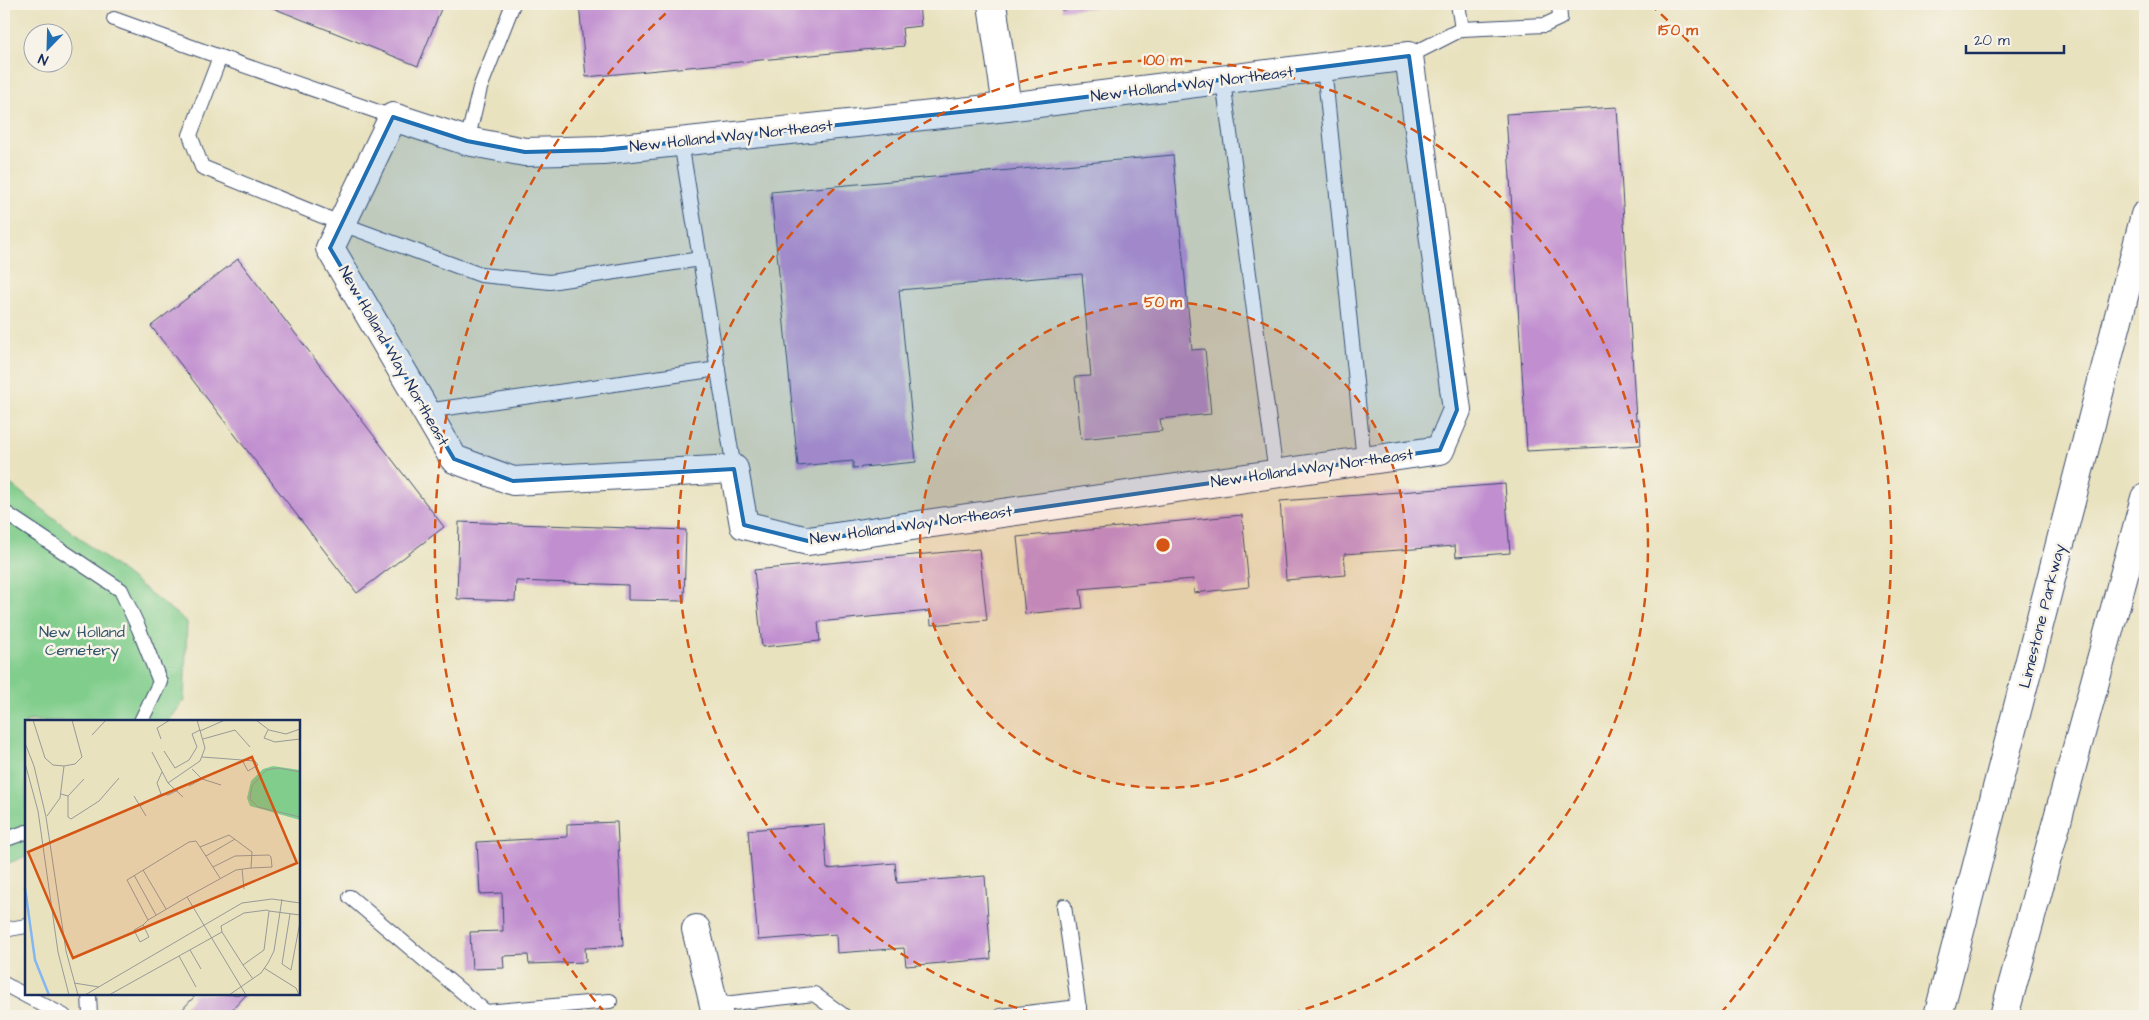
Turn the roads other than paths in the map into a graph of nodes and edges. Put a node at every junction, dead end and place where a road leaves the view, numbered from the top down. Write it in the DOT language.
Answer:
graph roads {
  1 [pos="513,4"];
  2 [pos="992,4"];
  3 [pos="1458,4"];
  4 [pos="1559,4"];
  5 [pos="114,19"];
  6 [pos="1462,29"];
  7 [pos="1409,56"];
  8 [pos="220,57"];
  9 [pos="1324,67"];
  10 [pos="1223,81"];
  11 [pos="1006,107"];
  12 [pos="392,117"];
  13 [pos="467,141"];
  14 [pos="681,142"];
  15 [pos="2145,215"];
  16 [pos="342,224"];
  17 [pos="700,259"];
  18 [pos="718,369"];
  19 [pos="426,411"];
  20 [pos="1364,461"];
  21 [pos="734,469"];
  22 [pos="1276,474"];
  23 [pos="2145,498"];
  24 [pos="4,512"];
  25 [pos="141,720"];
  26 [pos="25,832"];
  27 [pos="4,840"];
  28 [pos="350,897"];
  29 [pos="1064,906"];
  30 [pos="25,926"];
  31 [pos="696,929"];
  32 [pos="4,930"];
  33 [pos="4,984"];
  34 [pos="89,995"];
  35 [pos="610,1001"];
  36 [pos="716,1011"];
  37 [pos="1079,1012"];
  38 [pos="487,1014"];
  39 [pos="64,1016"];
  40 [pos="90,1016"];
  41 [pos="844,1016"];
  42 [pos="1000,1016"];
  43 [pos="1938,1016"];
  44 [pos="2004,1016"];
  1 -- 13 [label="lane"];
  2 -- 11 [label="street"];
  3 -- 6 [label="lane"];
  4 -- 6 [label="lane"];
  5 -- 8 [label="lane"];
  6 -- 7 [label="lane"];
  7 -- 9 [label="street, New Holland Way Northeast"];
  7 -- 20 [label="street, New Holland Way Northeast"];
  8 -- 12 [label="lane"];
  8 -- 16 [label="lane"];
  9 -- 10 [label="street, New Holland Way Northeast"];
  9 -- 20 [label="lane"];
  10 -- 11 [label="street, New Holland Way Northeast"];
  10 -- 22 [label="lane"];
  11 -- 14 [label="street, New Holland Way Northeast"];
  12 -- 13 [label="street, New Holland Way Northeast"];
  12 -- 16 [label="street, New Holland Way Northeast"];
  13 -- 14 [label="street, New Holland Way Northeast"];
  14 -- 17 [label="lane"];
  15 -- 43 [label="street, Limestone Parkway"];
  16 -- 17 [label="lane"];
  16 -- 19 [label="street, New Holland Way Northeast"];
  17 -- 18 [label="lane"];
  18 -- 19 [label="lane"];
  18 -- 21 [label="lane"];
  19 -- 21 [label="street, New Holland Way Northeast"];
  20 -- 22 [label="street, New Holland Way Northeast"];
  21 -- 22 [label="street, New Holland Way Northeast"];
  23 -- 44 [label="street"];
  24 -- 25 [label="lane"];
  26 -- 27 [label="lane"];
  28 -- 38 [label="lane"];
  29 -- 37 [label="lane"];
  30 -- 32 [label="lane"];
  31 -- 36 [label="street"];
  33 -- 39 [label="lane"];
  34 -- 40 [label="lane"];
  35 -- 38 [label="lane"];
  36 -- 41 [label="lane"];
  37 -- 42 [label="lane"];
}
